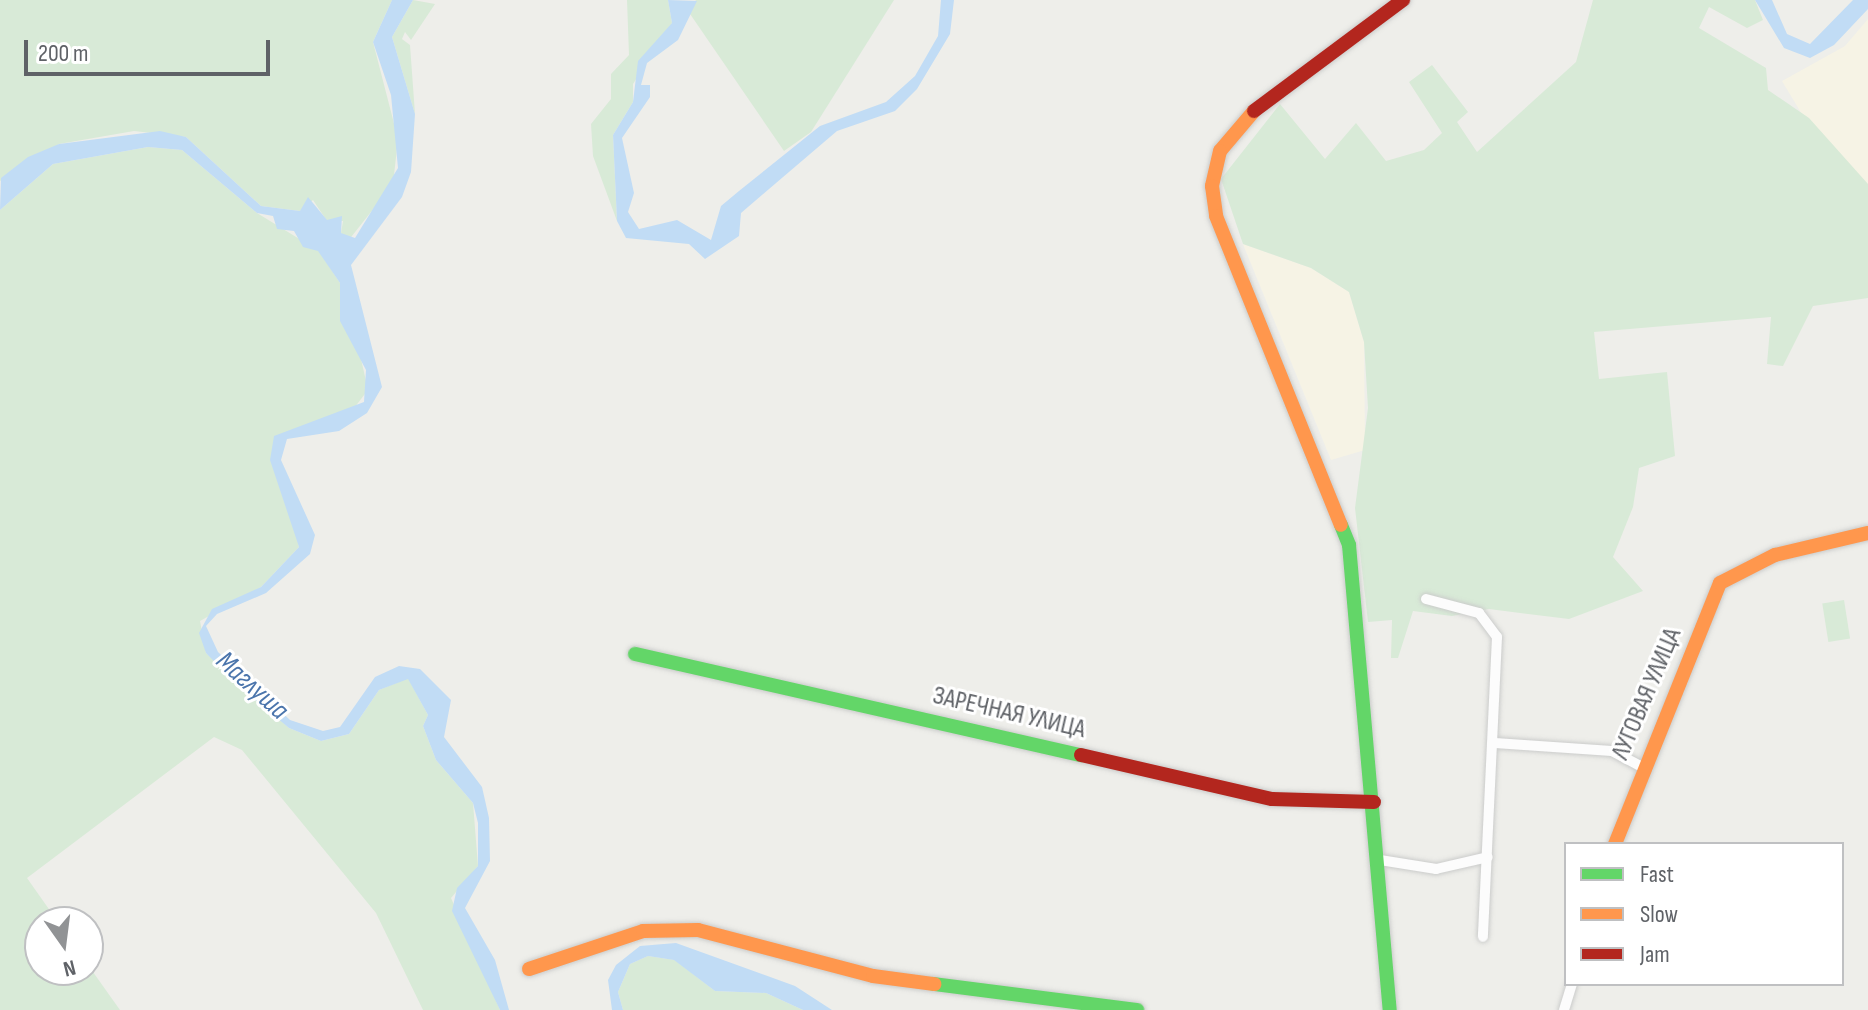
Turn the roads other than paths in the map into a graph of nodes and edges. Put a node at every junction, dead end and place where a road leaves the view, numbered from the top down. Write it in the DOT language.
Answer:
graph roads {
  1 [pos="1403,0"];
  2 [pos="1868,533"];
  3 [pos="1426,599"];
  4 [pos="635,654"];
  5 [pos="1495,743"];
  6 [pos="1640,766"];
  7 [pos="1374,802"];
  8 [pos="1616,842"];
  9 [pos="1488,857"];
  10 [pos="1380,860"];
  11 [pos="1483,937"];
  12 [pos="529,969"];
  13 [pos="1571,986"];
  14 [pos="1137,1010"];
  15 [pos="1390,1010"];
  16 [pos="1564,1010"];
  1 -- 7 [label="street"];
  2 -- 6 [label="street, ЛУГОВАЯ УЛИЦА"];
  3 -- 5 [label="street"];
  4 -- 7 [label="street, ЗАРЕЧНАЯ УЛИЦА"];
  5 -- 6 [label="street"];
  5 -- 9 [label="street"];
  6 -- 8 [label="street, ЛУГОВАЯ УЛИЦА"];
  7 -- 10 [label="street"];
  9 -- 10 [label="street"];
  9 -- 11 [label="street"];
  10 -- 15 [label="street"];
  12 -- 14 [label="street"];
  13 -- 16 [label="street"];
}
